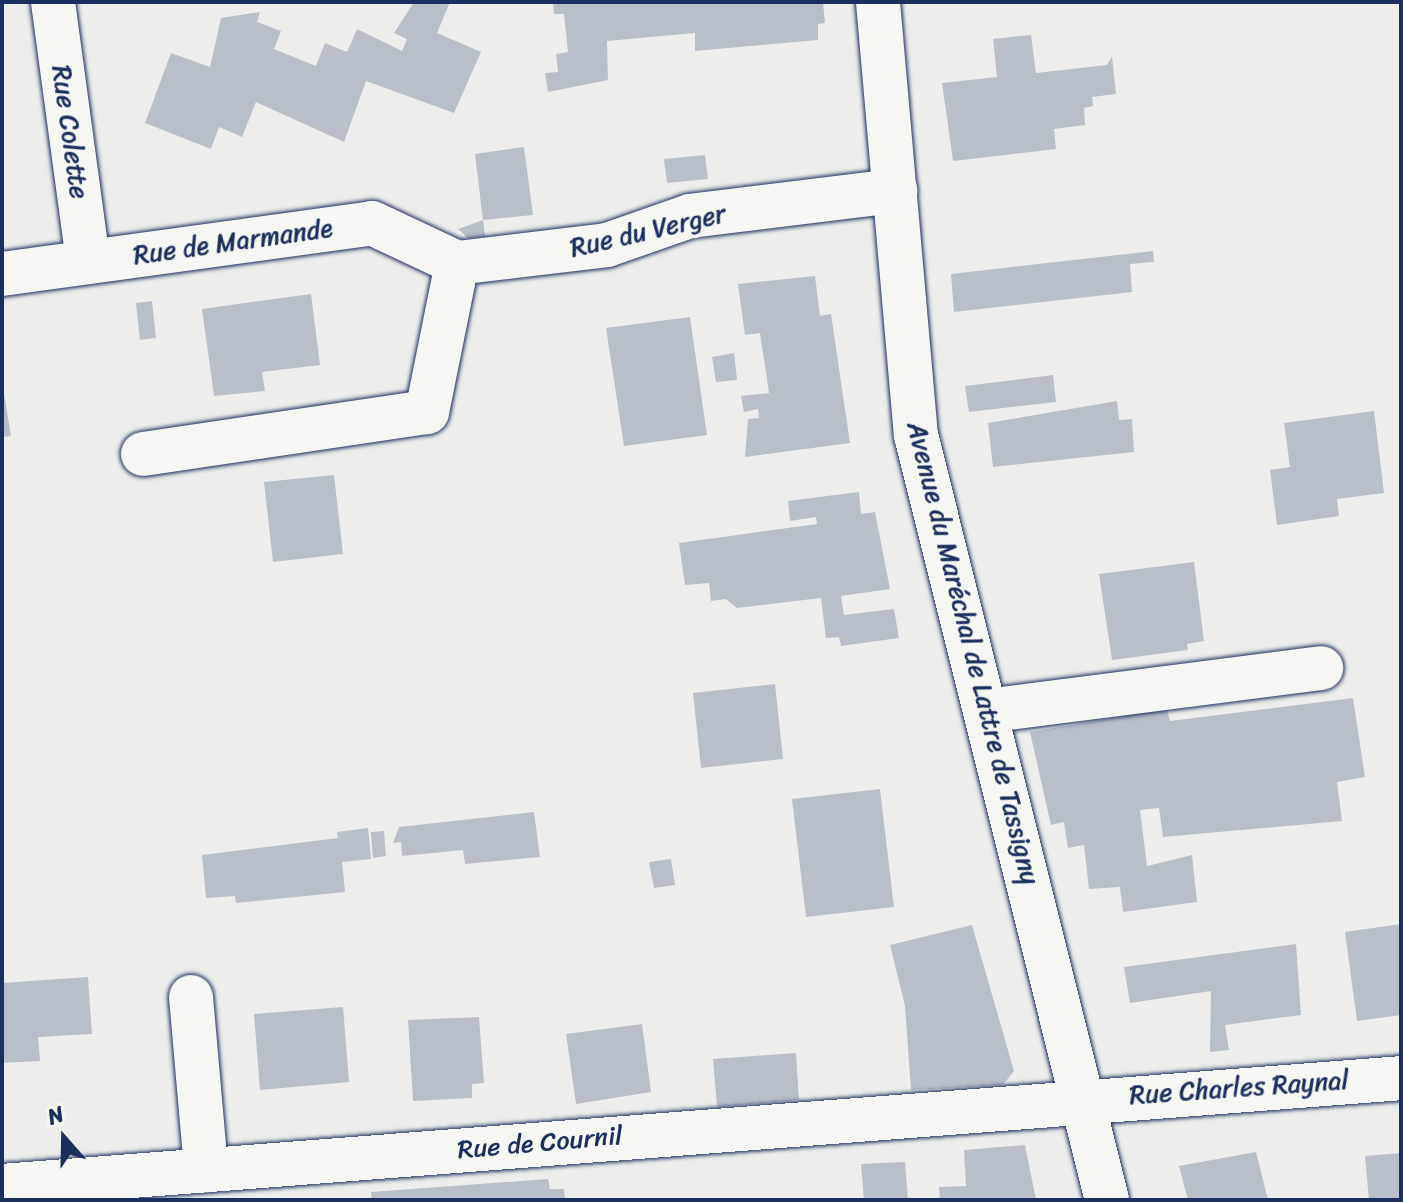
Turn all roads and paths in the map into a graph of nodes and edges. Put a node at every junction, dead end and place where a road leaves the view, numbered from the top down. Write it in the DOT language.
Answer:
graph roads {
  1 [pos="53,2"];
  2 [pos="878,2"];
  3 [pos="895,191"];
  4 [pos="88,262"];
  5 [pos="457,263"];
  6 [pos="2,274"];
  7 [pos="143,454"];
  8 [pos="1321,668"];
  9 [pos="986,711"];
  10 [pos="191,997"];
  11 [pos="1401,1078"];
  12 [pos="1078,1098"];
  13 [pos="184,1181"];
  14 [pos="2,1186"];
  15 [pos="1107,1200"];
  1 -- 4 [label="street, Rue Colette"];
  2 -- 3 [label="street, Avenue du Maréchal de Lattre de Tassigny"];
  3 -- 5 [label="street, Rue du Verger"];
  3 -- 9 [label="street, Avenue du Maréchal de Lattre de Tassigny"];
  4 -- 5 [label="street, Rue de Marmande"];
  4 -- 6 [label="street, Rue de Marmande"];
  5 -- 7 [label="street"];
  8 -- 9 [label="street"];
  9 -- 12 [label="street, Avenue du Maréchal de Lattre de Tassigny"];
  10 -- 13 [label="street"];
  11 -- 12 [label="street, Rue Charles Raynal"];
  12 -- 13 [label="street, Rue de Cournil"];
  12 -- 15 [label="street, Avenue du Maréchal de Lattre de Tassigny"];
  13 -- 14 [label="street, Rue de Cournil"];
}
